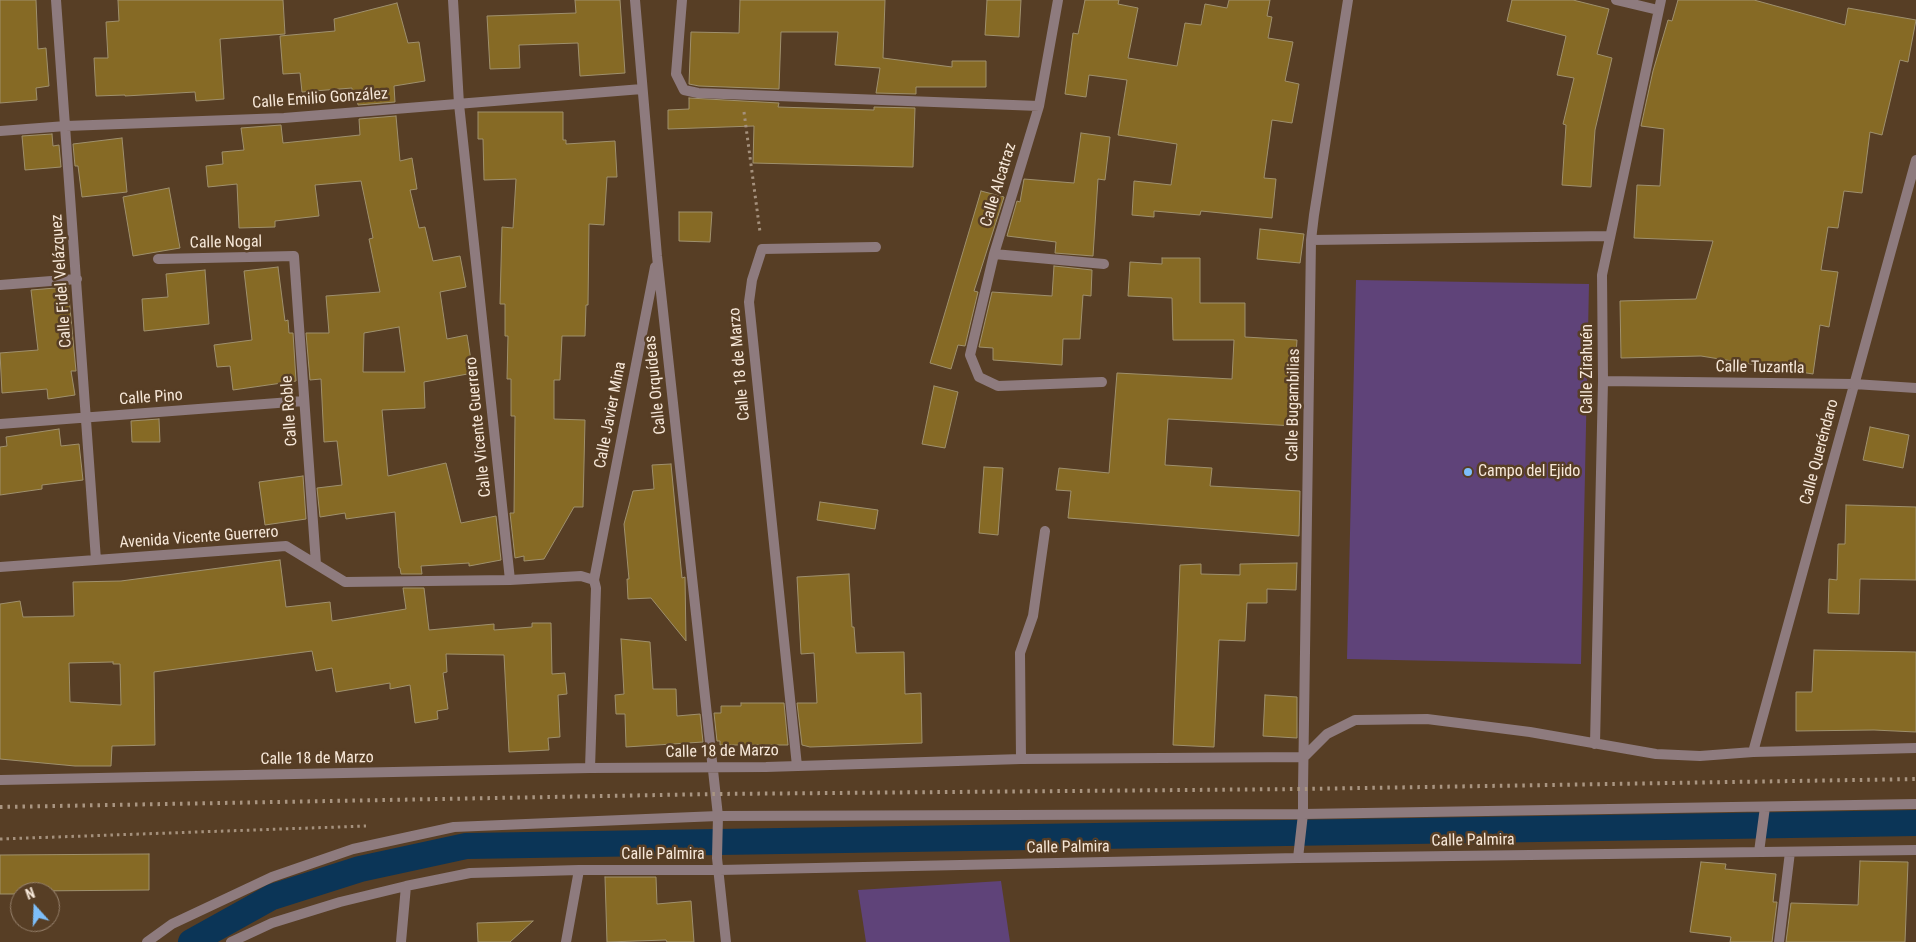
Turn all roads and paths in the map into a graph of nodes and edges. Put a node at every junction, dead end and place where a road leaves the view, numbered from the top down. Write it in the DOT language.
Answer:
graph roads {
  1 [pos="56,0"];
  2 [pos="453,0"];
  3 [pos="636,0"];
  4 [pos="682,0"];
  5 [pos="1058,0"];
  6 [pos="1348,0"];
  7 [pos="1616,0"];
  8 [pos="1659,5"];
  9 [pos="642,89"];
  10 [pos="741,94"];
  11 [pos="459,104"];
  12 [pos="1039,106"];
  13 [pos="66,126"];
  14 [pos="0,131"];
  15 [pos="1916,160"];
  16 [pos="1610,236"];
  17 [pos="1311,240"];
  18 [pos="876,247"];
  19 [pos="762,249"];
  20 [pos="994,254"];
  21 [pos="294,256"];
  22 [pos="657,256"];
  23 [pos="158,259"];
  24 [pos="1104,264"];
  25 [pos="77,279"];
  26 [pos="0,286"];
  27 [pos="1604,381"];
  28 [pos="1102,382"];
  29 [pos="1854,384"];
  30 [pos="1916,388"];
  31 [pos="304,401"];
  32 [pos="86,418"];
  33 [pos="0,424"];
  34 [pos="1045,531"];
  35 [pos="96,560"];
  36 [pos="316,564"];
  37 [pos="0,567"];
  38 [pos="510,580"];
  39 [pos="594,580"];
  40 [pos="1595,744"];
  41 [pos="1916,748"];
  42 [pos="1753,752"];
  43 [pos="1304,756"];
  44 [pos="1021,759"];
  45 [pos="797,766"];
  46 [pos="712,767"];
  47 [pos="590,768"];
  48 [pos="0,780"];
  49 [pos="1916,804"];
  50 [pos="1764,808"];
  51 [pos="1302,816"];
  52 [pos="718,819"];
  53 [pos="368,826"];
  54 [pos="0,839"];
  55 [pos="1759,850"];
  56 [pos="1916,850"];
  57 [pos="1790,852"];
  58 [pos="1298,856"];
  59 [pos="579,870"];
  60 [pos="719,870"];
  61 [pos="406,886"];
  62 [pos="147,942"];
  63 [pos="231,942"];
  64 [pos="402,942"];
  65 [pos="566,942"];
  66 [pos="726,942"];
  67 [pos="1779,942"];
  1 -- 13 [label="street, Calle Fidel Velázquez"];
  2 -- 11 [label="street, Calle Vicente Guerrero"];
  3 -- 9 [label="street, Calle Orquídeas"];
  4 -- 10 [label="street"];
  5 -- 12 [label="street, Calle Alcatraz"];
  6 -- 17 [label="street, Calle Bugambilias"];
  7 -- 8 [label="street"];
  8 -- 16 [label="street, Calle Zirahuén"];
  9 -- 11 [label="street, Calle Emilio González"];
  9 -- 22 [label="street, Calle Orquídeas"];
  10 -- 12 [label="street"];
  10 -- 19 [label="path"];
  11 -- 13 [label="street, Calle Emilio González"];
  11 -- 38 [label="street, Calle Vicente Guerrero"];
  12 -- 20 [label="street, Calle Alcatraz"];
  13 -- 14 [label="street, Calle Emilio González"];
  13 -- 25 [label="street, Calle Fidel Velázquez"];
  15 -- 29 [label="street, Calle Queréndaro"];
  16 -- 17 [label="street"];
  16 -- 27 [label="street, Calle Zirahuén"];
  17 -- 43 [label="street, Calle Bugambilias"];
  18 -- 19 [label="street"];
  19 -- 45 [label="street, Calle 18 de Marzo"];
  20 -- 24 [label="street"];
  20 -- 28 [label="street, Calle Alcatraz"];
  21 -- 23 [label="street, Calle Nogal"];
  21 -- 31 [label="street, Calle Roble"];
  22 -- 39 [label="street, Calle Javier Mina"];
  22 -- 46 [label="street, Calle Orquídeas"];
  25 -- 26 [label="street"];
  25 -- 32 [label="street, Calle Fidel Velázquez"];
  27 -- 29 [label="street, Calle Tuzantla"];
  27 -- 40 [label="street, Calle Zirahuén"];
  29 -- 30 [label="street, Calle Tuzantla"];
  29 -- 42 [label="street, Calle Queréndaro"];
  31 -- 32 [label="street, Calle Pino"];
  31 -- 36 [label="street, Calle Roble"];
  32 -- 33 [label="street, Calle Pino"];
  32 -- 35 [label="street, Calle Fidel Velázquez"];
  34 -- 44 [label="street"];
  35 -- 36 [label="street, Avenida Vicente Guerrero"];
  35 -- 37 [label="street, Avenida Vicente Guerrero"];
  36 -- 38 [label="street, Avenida Vicente Guerrero"];
  38 -- 39 [label="street"];
  39 -- 47 [label="street"];
  40 -- 42 [label="street"];
  40 -- 43 [label="street"];
  41 -- 42 [label="street"];
  43 -- 44 [label="street"];
  43 -- 51 [label="street, Calle Bugambilias"];
  44 -- 45 [label="street"];
  45 -- 46 [label="street, Calle 18 de Marzo"];
  46 -- 47 [label="street, Calle 18 de Marzo"];
  46 -- 52 [label="street, Calle Orquídeas"];
  47 -- 48 [label="street, Calle 18 de Marzo"];
  49 -- 50 [label="street"];
  50 -- 51 [label="street"];
  50 -- 55 [label="street"];
  51 -- 52 [label="street"];
  51 -- 58 [label="street, Calle Bugambilias"];
  52 -- 60 [label="street, Calle Orquídeas"];
  52 -- 62 [label="street"];
  53 -- 54 [label="path"];
  55 -- 57 [label="street, Calle Palmira"];
  55 -- 58 [label="street, Calle Palmira"];
  56 -- 57 [label="street, Calle Palmira"];
  57 -- 67 [label="street"];
  58 -- 60 [label="street, Calle Palmira"];
  59 -- 60 [label="street, Calle Palmira"];
  59 -- 61 [label="street, Calle Palmira"];
  59 -- 65 [label="street"];
  60 -- 66 [label="street, Calle Orquídeas"];
  61 -- 63 [label="street, Calle Palmira"];
  61 -- 64 [label="street"];
}
